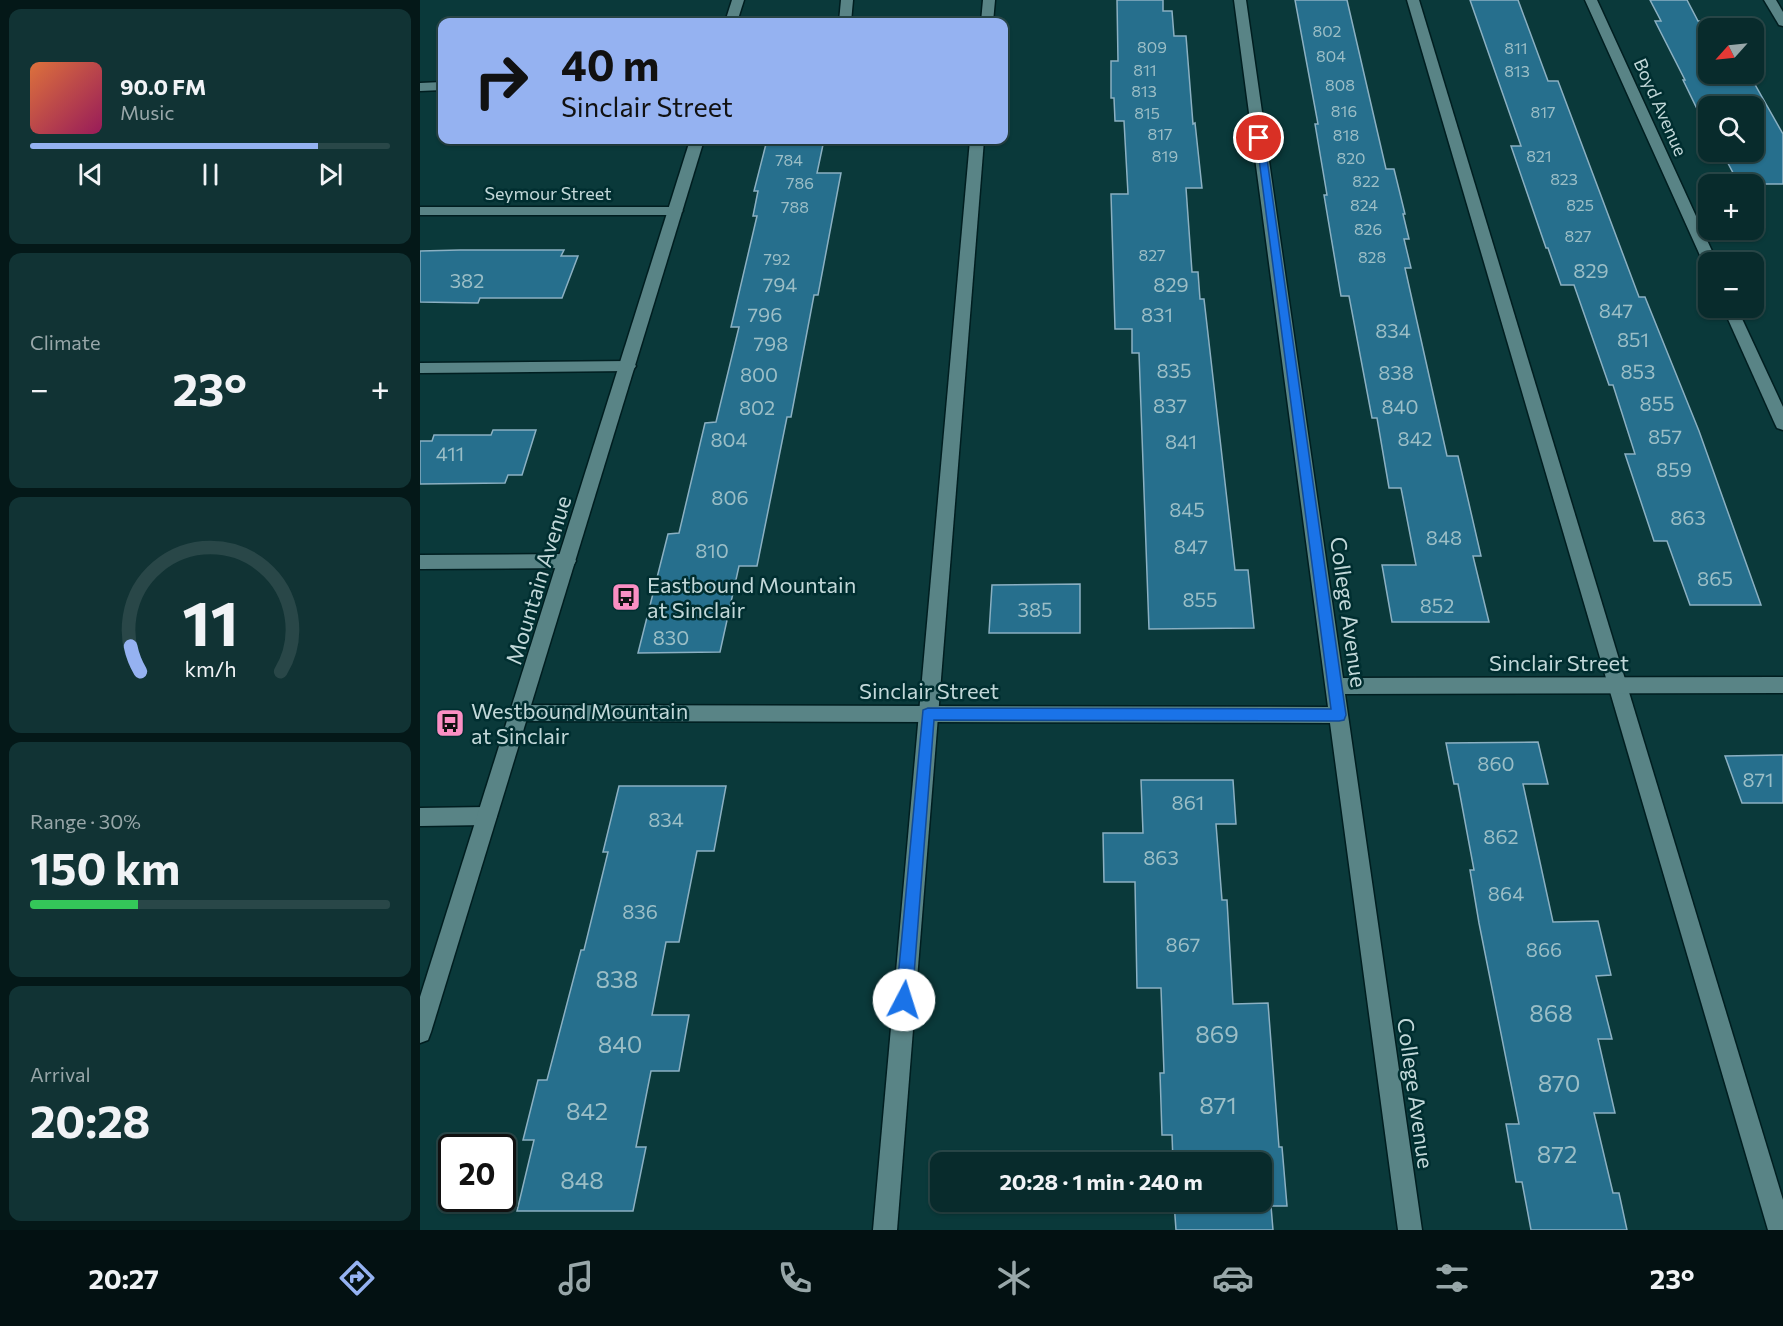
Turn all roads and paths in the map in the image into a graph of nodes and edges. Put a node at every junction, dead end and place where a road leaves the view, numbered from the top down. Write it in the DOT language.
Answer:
graph roads {
  1 [pos="738,0"];
  2 [pos="847,0"];
  3 [pos="989,0"];
  4 [pos="1240,0"];
  5 [pos="1413,0"];
  6 [pos="1591,0"];
  7 [pos="1770,0"];
  8 [pos="732,18"];
  9 [pos="845,18"];
  10 [pos="987,18"];
  11 [pos="1783,22"];
  12 [pos="438,86"];
  13 [pos="420,87"];
  14 [pos="696,144"];
  15 [pos="977,144"];
  16 [pos="420,211"];
  17 [pos="676,211"];
  18 [pos="1705,252"];
  19 [pos="1735,318"];
  20 [pos="628,366"];
  21 [pos="420,368"];
  22 [pos="1783,424"];
  23 [pos="567,561"];
  24 [pos="420,562"];
  25 [pos="1783,685"];
  26 [pos="1335,686"];
  27 [pos="1618,686"];
  28 [pos="520,713"];
  29 [pos="928,714"];
  30 [pos="1339,715"];
  31 [pos="487,816"];
  32 [pos="420,817"];
  33 [pos="420,1032"];
  34 [pos="885,1230"];
  35 [pos="1410,1230"];
  36 [pos="1780,1230"];
  1 -- 8 [label="street"];
  2 -- 9 [label="street"];
  3 -- 10 [label="street"];
  4 -- 26 [label="street, College Avenue"];
  5 -- 27 [label="street"];
  6 -- 18 [label="street, Boyd Avenue"];
  7 -- 11 [label="street"];
  12 -- 13 [label="street"];
  14 -- 17 [label="street, Mountain Avenue"];
  15 -- 29 [label="street"];
  16 -- 17 [label="street, Seymour Street"];
  17 -- 20 [label="street, Mountain Avenue"];
  19 -- 22 [label="street"];
  20 -- 21 [label="street"];
  20 -- 23 [label="street, Mountain Avenue"];
  23 -- 24 [label="street"];
  23 -- 28 [label="street, Mountain Avenue"];
  25 -- 27 [label="street, Sinclair Street"];
  26 -- 27 [label="street, Sinclair Street"];
  26 -- 30 [label="street, College Avenue"];
  27 -- 36 [label="street"];
  28 -- 29 [label="street, Sinclair Street"];
  28 -- 31 [label="street, Mountain Avenue"];
  29 -- 30 [label="street, Sinclair Street"];
  29 -- 34 [label="street"];
  30 -- 35 [label="street, College Avenue"];
  31 -- 32 [label="street"];
  31 -- 33 [label="street, Mountain Avenue"];
}
